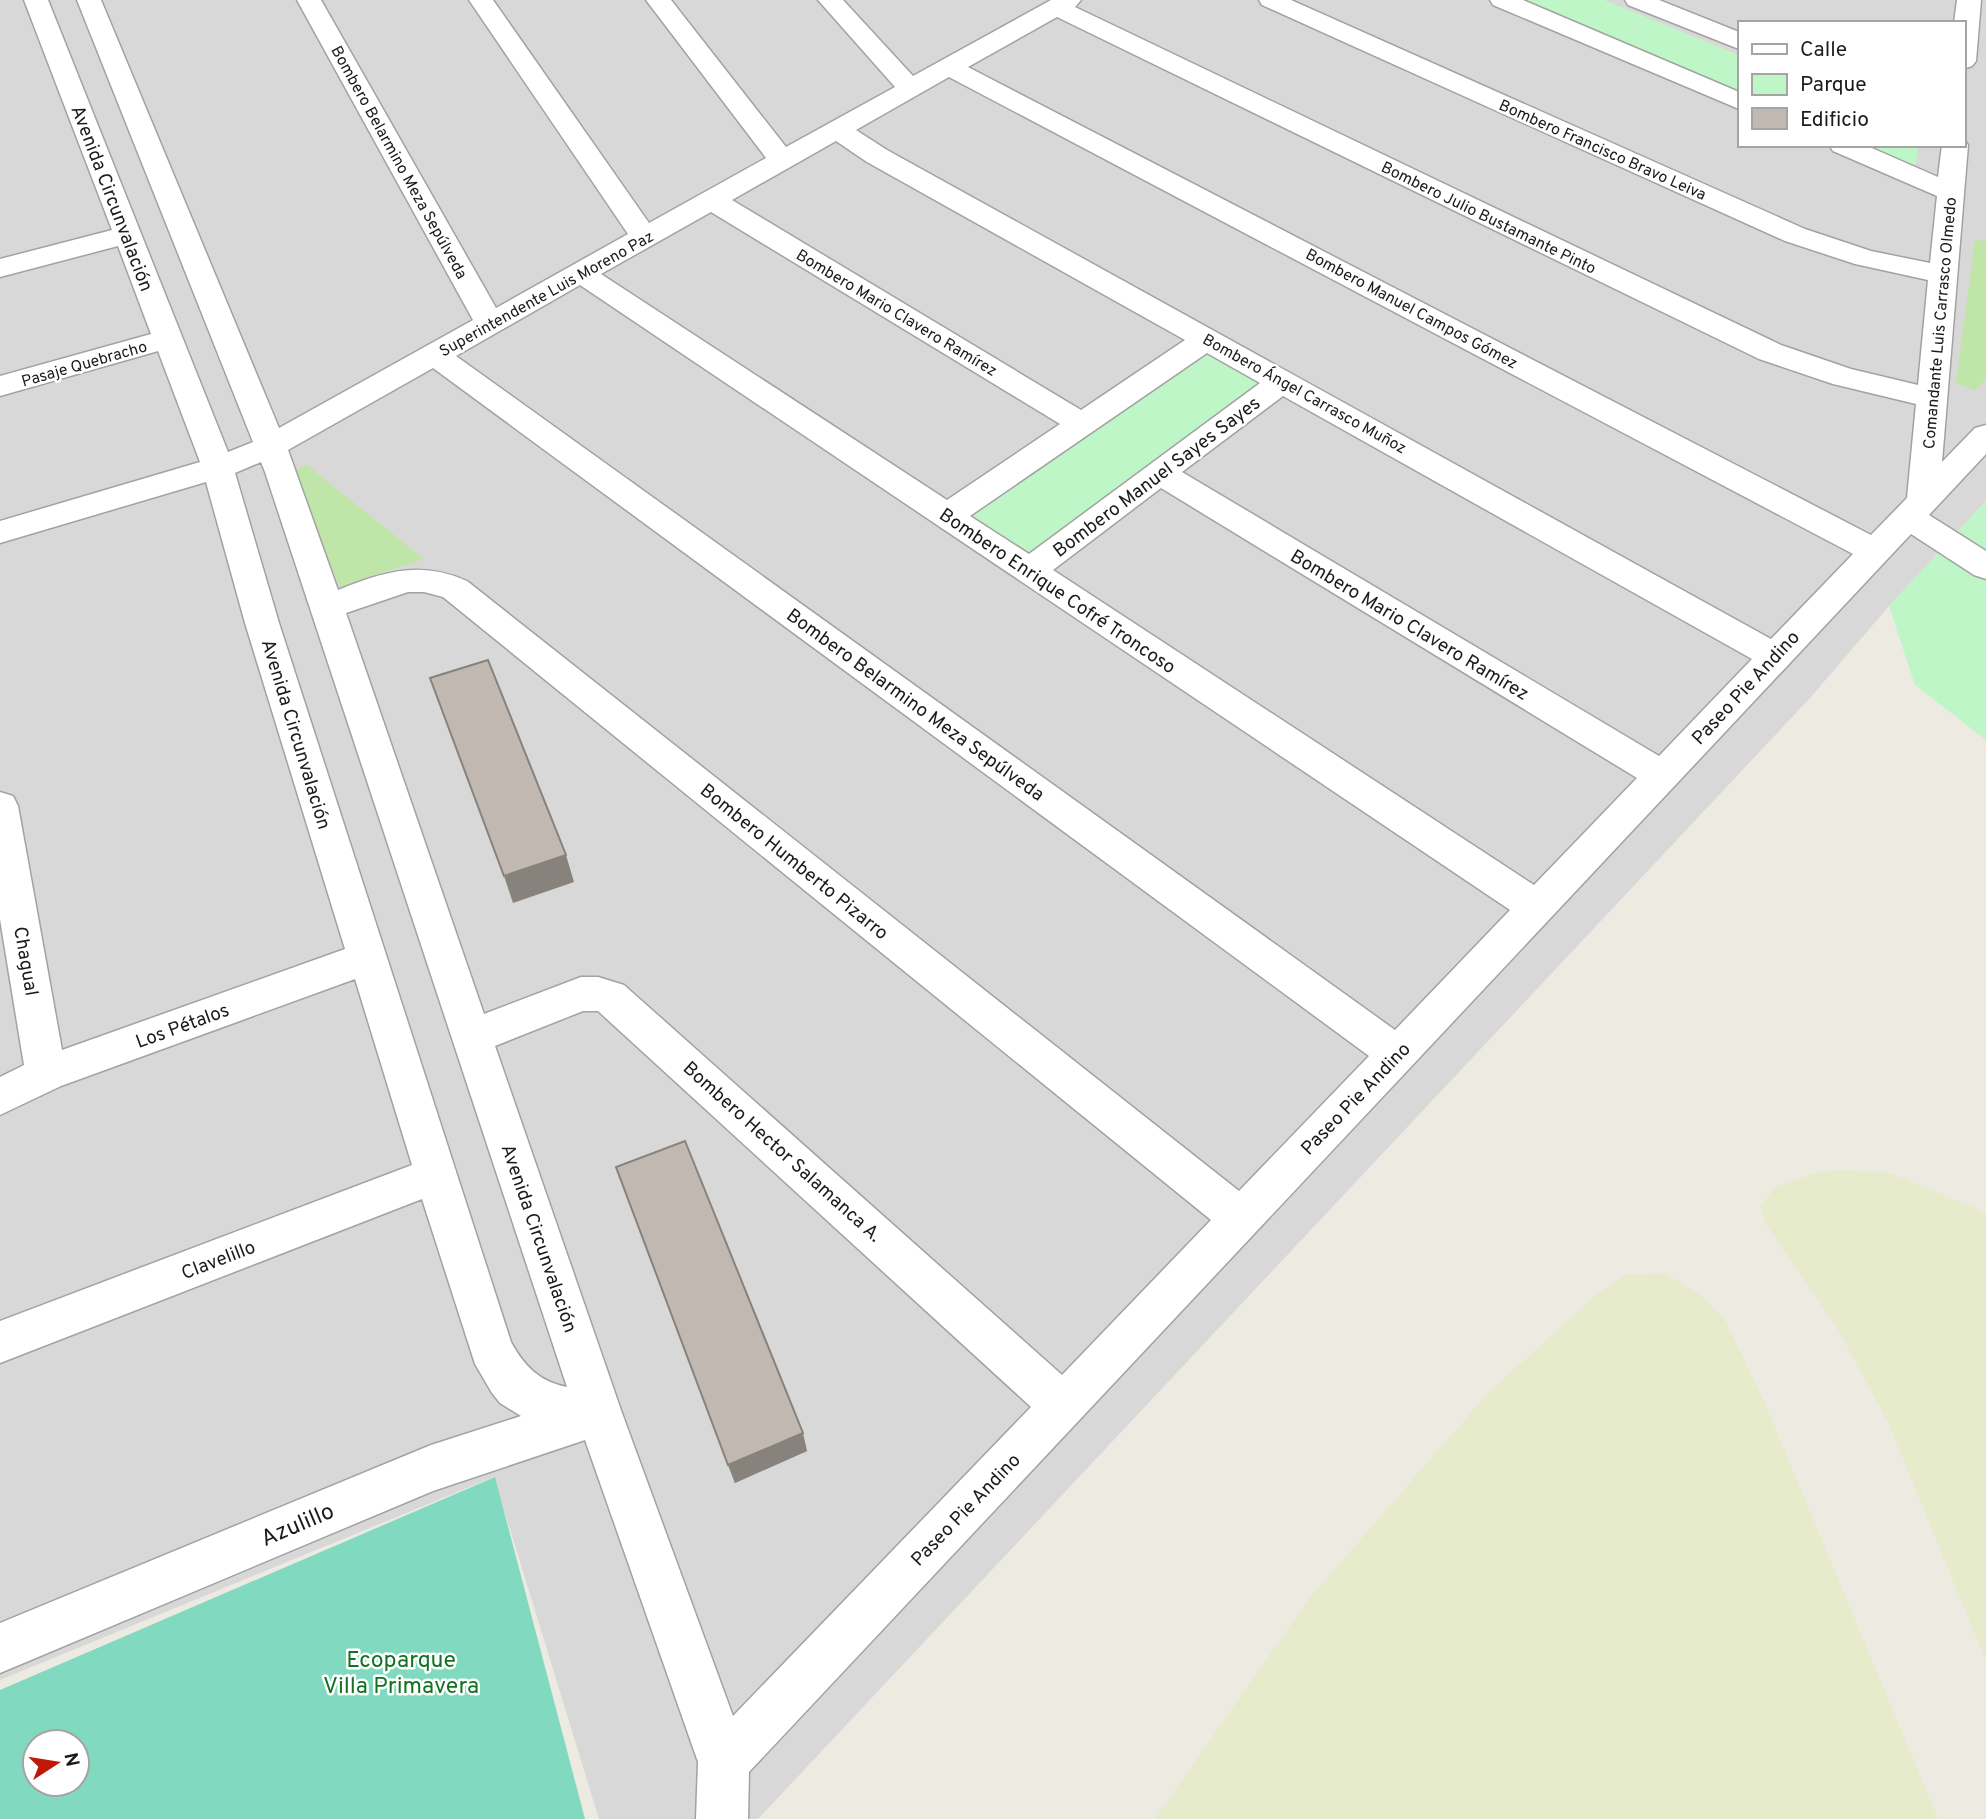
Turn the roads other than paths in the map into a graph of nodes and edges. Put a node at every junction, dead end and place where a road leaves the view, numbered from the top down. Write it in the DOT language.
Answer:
graph roads {
  1 [pos="36,0"];
  2 [pos="89,0"];
  3 [pos="309,0"];
  4 [pos="481,0"];
  5 [pos="657,0"];
  6 [pos="830,0"];
  7 [pos="1271,0"];
  8 [pos="1502,0"];
  9 [pos="1637,0"];
  10 [pos="1966,0"];
  11 [pos="1063,4"];
  12 [pos="1965,21"];
  13 [pos="1738,41"];
  14 [pos="949,68"];
  15 [pos="911,89"];
  16 [pos="1738,101"];
  17 [pos="837,130"];
  18 [pos="1847,147"];
  19 [pos="1955,147"];
  20 [pos="782,160"];
  21 [pos="1951,192"];
  22 [pos="712,200"];
  23 [pos="127,235"];
  24 [pos="645,238"];
  25 [pos="0,268"];
  26 [pos="581,273"];
  27 [pos="1944,274"];
  28 [pos="490,324"];
  29 [pos="1208,338"];
  30 [pos="168,339"];
  31 [pos="435,355"];
  32 [pos="1283,381"];
  33 [pos="0,386"];
  34 [pos="1933,398"];
  35 [pos="1082,424"];
  36 [pos="1986,435"];
  37 [pos="271,446"];
  38 [pos="218,468"];
  39 [pos="1159,473"];
  40 [pos="1915,508"];
  41 [pos="947,516"];
  42 [pos="0,532"];
  43 [pos="1875,551"];
  44 [pos="1986,567"];
  45 [pos="1029,571"];
  46 [pos="326,607"];
  47 [pos="1774,656"];
  48 [pos="1662,775"];
  49 [pos="0,807"];
  50 [pos="1536,907"];
  51 [pos="367,958"];
  52 [pos="472,1037"];
  53 [pos="1397,1054"];
  54 [pos="46,1074"];
  55 [pos="0,1097"];
  56 [pos="435,1175"];
  57 [pos="1240,1219"];
  58 [pos="0,1342"];
  59 [pos="1063,1406"];
  60 [pos="599,1413"];
  61 [pos="0,1648"];
  62 [pos="724,1762"];
  63 [pos="722,1819"];
  1 -- 23 [label="street, Avenida Circunvalación"];
  2 -- 37 [label="street, Avenida Circunvalación"];
  3 -- 28 [label="street, Bombero Belarmino Meza Sepúlveda"];
  4 -- 24 [label="street"];
  5 -- 20 [label="street"];
  6 -- 15 [label="street"];
  7 -- 27 [label="street, Bombero Francisco Bravo Leiva"];
  8 -- 16 [label="street"];
  9 -- 13 [label="street"];
  10 -- 12 [label="street"];
  11 -- 14 [label="street, Superintendente Luis Moreno Paz"];
  11 -- 34 [label="street, Bombero Julio Bustamante Pinto"];
  14 -- 15 [label="street, Superintendente Luis Moreno Paz"];
  14 -- 43 [label="street, Bombero Manuel Campos Gómez"];
  15 -- 17 [label="street, Superintendente Luis Moreno Paz"];
  17 -- 20 [label="street, Superintendente Luis Moreno Paz"];
  17 -- 29 [label="street, Bombero Ángel Carrasco Muñoz"];
  18 -- 21 [label="street"];
  19 -- 21 [label="street, Comandante Luis Carrasco Olmedo"];
  20 -- 22 [label="street, Superintendente Luis Moreno Paz"];
  21 -- 27 [label="street, Comandante Luis Carrasco Olmedo"];
  22 -- 24 [label="street, Superintendente Luis Moreno Paz"];
  22 -- 35 [label="street, Bombero Mario Clavero Ramírez"];
  23 -- 25 [label="street"];
  23 -- 30 [label="street, Avenida Circunvalación"];
  24 -- 26 [label="street, Superintendente Luis Moreno Paz"];
  26 -- 28 [label="street, Superintendente Luis Moreno Paz"];
  26 -- 41 [label="street, Bombero Enrique Cofré Troncoso"];
  27 -- 34 [label="street, Comandante Luis Carrasco Olmedo"];
  28 -- 31 [label="street, Superintendente Luis Moreno Paz"];
  29 -- 32 [label="street, Bombero Ángel Carrasco Muñoz"];
  29 -- 35 [label="street"];
  30 -- 33 [label="street, Pasaje Quebracho"];
  30 -- 38 [label="street, Avenida Circunvalación"];
  31 -- 37 [label="street, Superintendente Luis Moreno Paz"];
  31 -- 53 [label="street, Bombero Belarmino Meza Sepúlveda"];
  32 -- 39 [label="street, Bombero Manuel Sayes Sayes"];
  32 -- 47 [label="street, Bombero Ángel Carrasco Muñoz"];
  34 -- 40 [label="street, Comandante Luis Carrasco Olmedo"];
  35 -- 41 [label="street"];
  36 -- 40 [label="street, Paseo Pie Andino"];
  37 -- 38 [label="street, Superintendente Luis Moreno Paz"];
  37 -- 46 [label="street, Avenida Circunvalación"];
  38 -- 42 [label="street, Superintendente Luis Moreno Paz"];
  38 -- 51 [label="street, Avenida Circunvalación"];
  39 -- 45 [label="street, Bombero Manuel Sayes Sayes"];
  39 -- 48 [label="street, Bombero Mario Clavero Ramírez"];
  40 -- 43 [label="street, Paseo Pie Andino"];
  40 -- 44 [label="street"];
  41 -- 45 [label="street, Bombero Enrique Cofré Troncoso"];
  43 -- 47 [label="street, Paseo Pie Andino"];
  45 -- 50 [label="street, Bombero Enrique Cofré Troncoso"];
  46 -- 52 [label="street, Avenida Circunvalación"];
  46 -- 57 [label="street, Bombero Humberto Pizarro"];
  47 -- 48 [label="street, Paseo Pie Andino"];
  48 -- 50 [label="street, Paseo Pie Andino"];
  49 -- 54 [label="street, Chagual"];
  50 -- 53 [label="street, Paseo Pie Andino"];
  51 -- 54 [label="street, Los Pétalos"];
  51 -- 56 [label="street, Avenida Circunvalación"];
  52 -- 59 [label="street, Bombero Hector Salamanca A."];
  52 -- 60 [label="street, Avenida Circunvalación"];
  53 -- 57 [label="street, Paseo Pie Andino"];
  54 -- 55 [label="street, Los Pétalos"];
  56 -- 58 [label="street, Clavelillo"];
  56 -- 60 [label="street, Avenida Circunvalación"];
  57 -- 59 [label="street, Paseo Pie Andino"];
  59 -- 62 [label="street, Paseo Pie Andino"];
  60 -- 61 [label="street, Azulillo"];
  60 -- 62 [label="street, Avenida Circunvalación"];
  62 -- 63 [label="street"];
}
